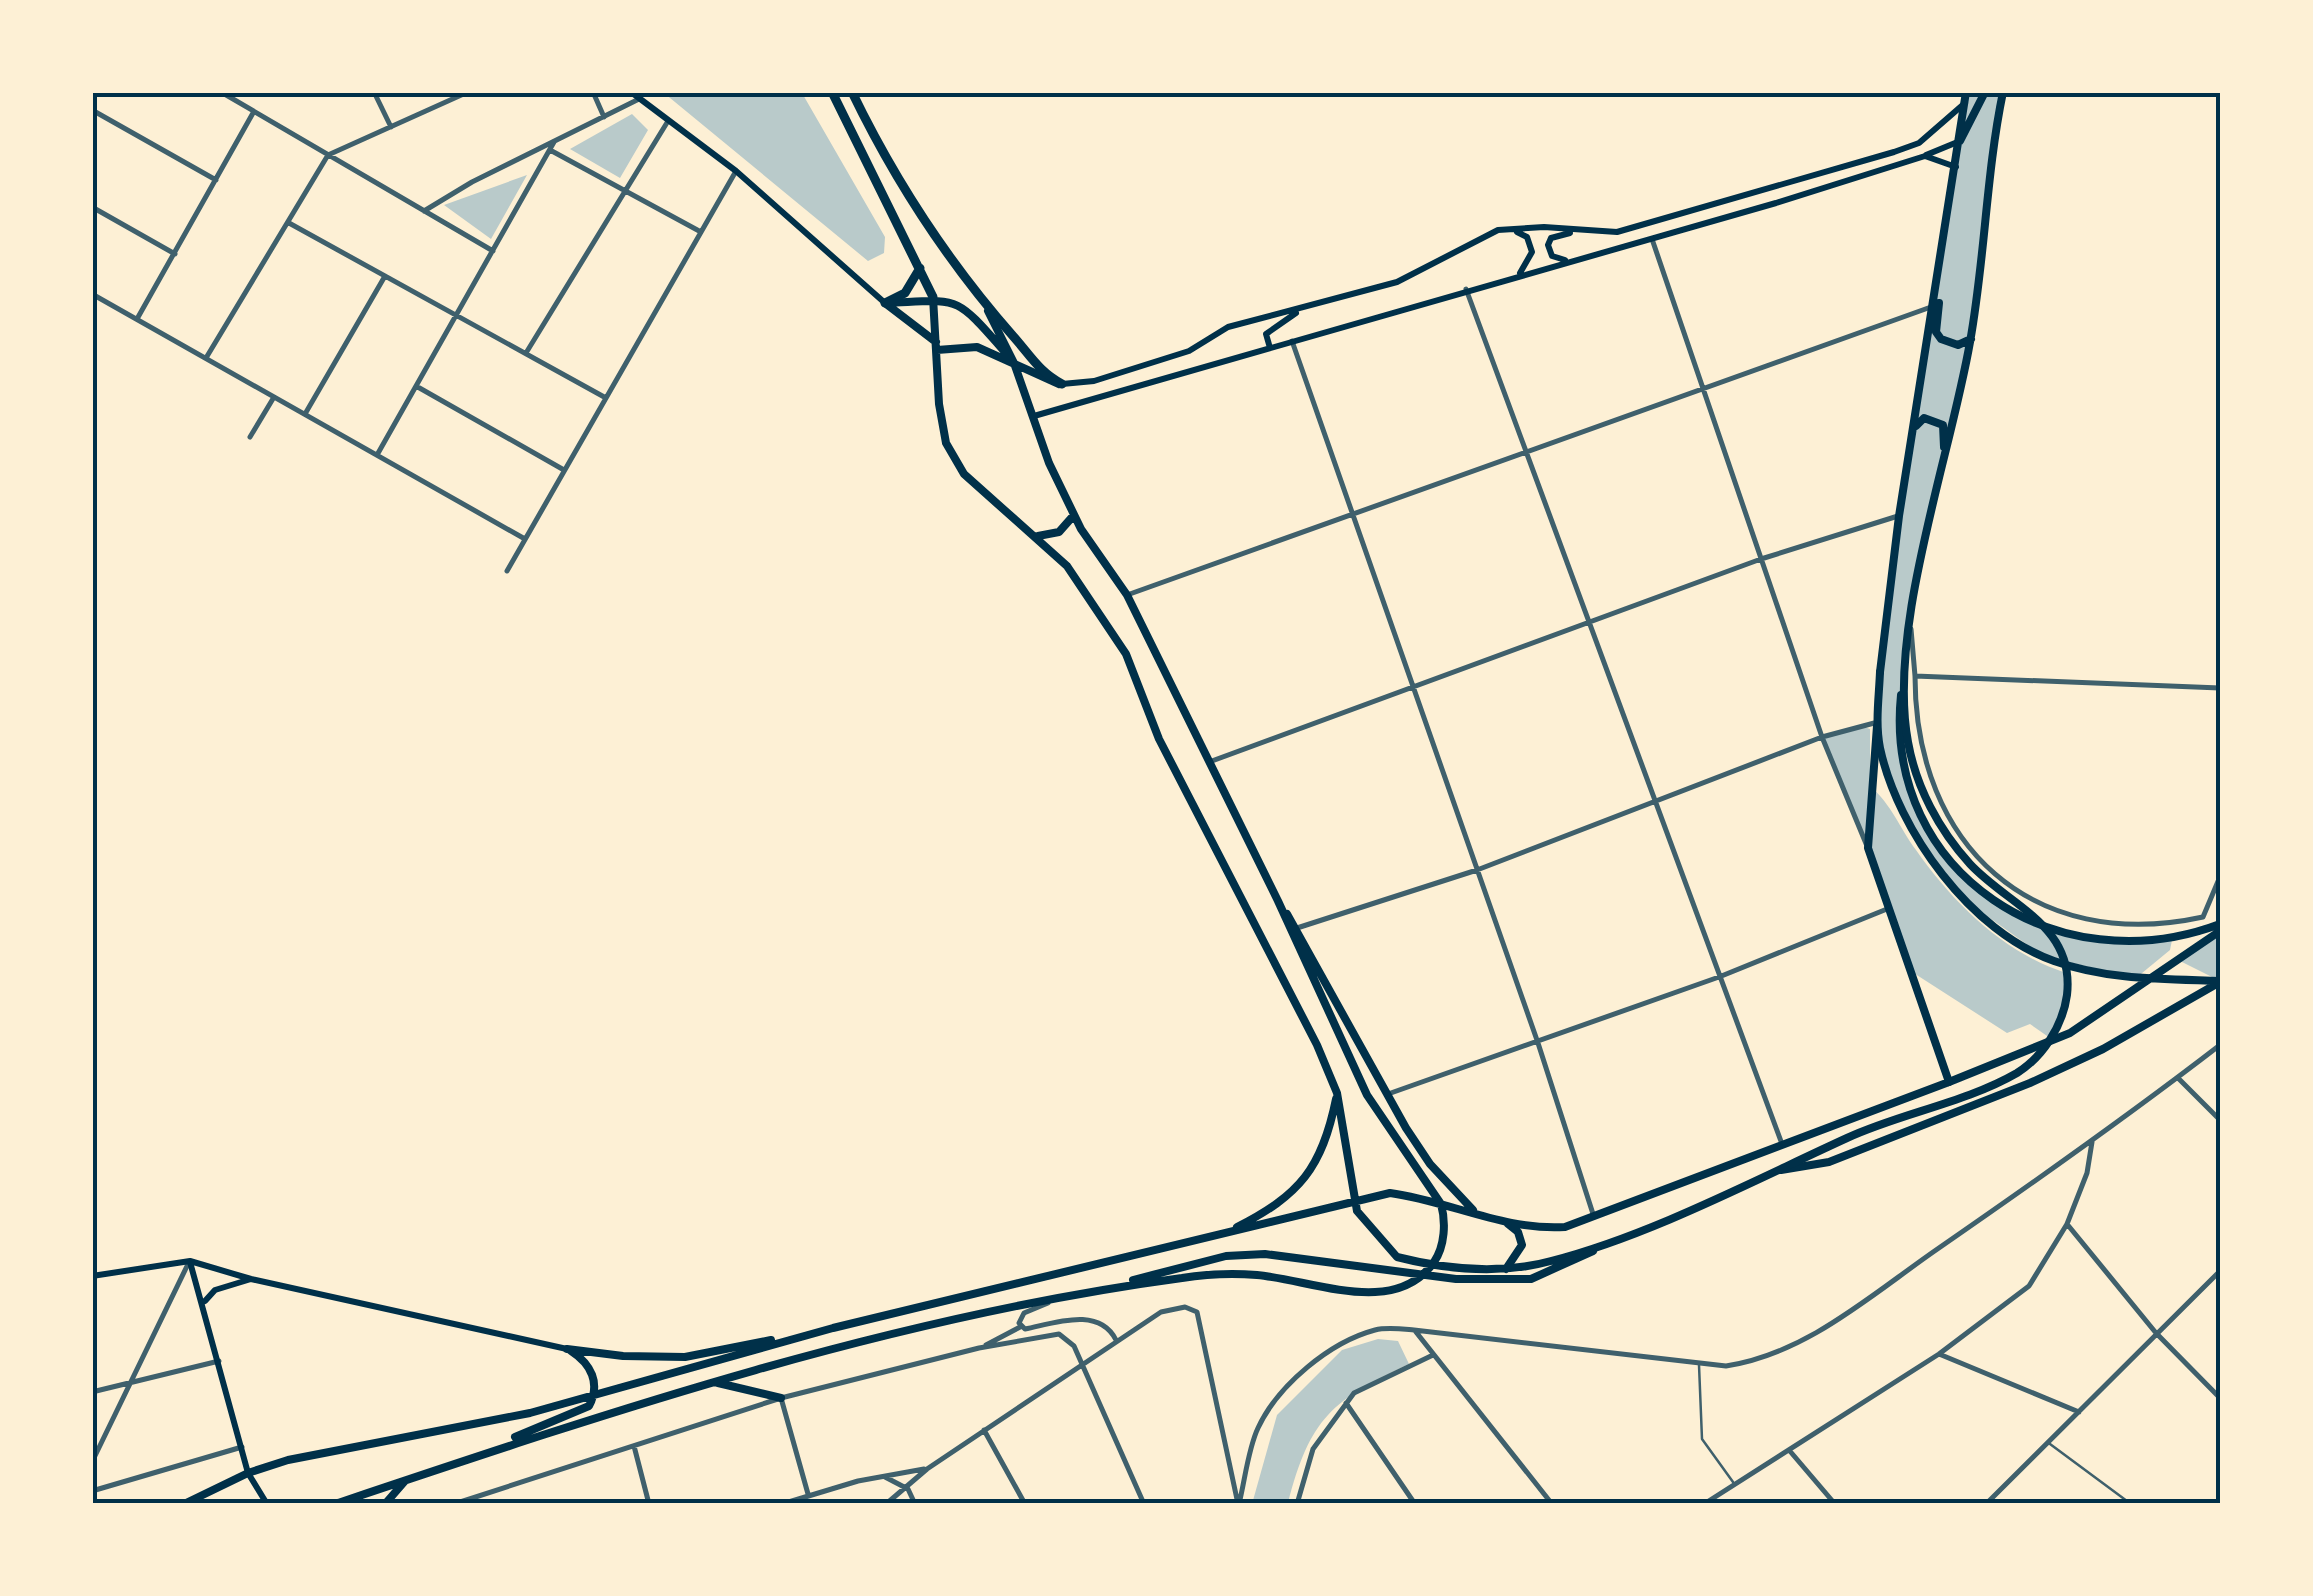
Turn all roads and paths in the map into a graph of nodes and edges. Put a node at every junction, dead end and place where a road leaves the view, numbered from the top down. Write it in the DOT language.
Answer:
graph roads {
  1 [pos="220,92"];
  2 [pos="374,92"];
  3 [pos="468,92"];
  4 [pos="593,92"];
  5 [pos="632,92"];
  6 [pos="832,92"];
  7 [pos="852,92"];
  8 [pos="1984,92"];
  9 [pos="2003,92"];
  10 [pos="1966,98"];
  11 [pos="639,100"];
  12 [pos="92,110"];
  13 [pos="254,112"];
  14 [pos="604,117"];
  15 [pos="668,120"];
  16 [pos="390,127"];
  17 [pos="1960,140"];
  18 [pos="554,142"];
  19 [pos="550,150"];
  20 [pos="328,155"];
  21 [pos="1925,156"];
  22 [pos="1956,167"];
  23 [pos="736,171"];
  24 [pos="216,180"];
  25 [pos="1771,186"];
  26 [pos="625,191"];
  27 [pos="1776,204"];
  28 [pos="92,207"];
  29 [pos="424,211"];
  30 [pos="288,222"];
  31 [pos="1512,230"];
  32 [pos="701,232"];
  33 [pos="1586,232"];
  34 [pos="1651,236"];
  35 [pos="493,252"];
  36 [pos="174,254"];
  37 [pos="1942,258"];
  38 [pos="1566,261"];
  39 [pos="920,268"];
  40 [pos="385,276"];
  41 [pos="1515,277"];
  42 [pos="1466,289"];
  43 [pos="92,294"];
  44 [pos="933,297"];
  45 [pos="884,303"];
  46 [pos="1934,306"];
  47 [pos="987,310"];
  48 [pos="1301,310"];
  49 [pos="457,315"];
  50 [pos="138,320"];
  51 [pos="1971,339"];
  52 [pos="1292,341"];
  53 [pos="937,346"];
  54 [pos="1271,349"];
  55 [pos="526,354"];
  56 [pos="206,358"];
  57 [pos="1014,363"];
  58 [pos="1062,384"];
  59 [pos="1704,385"];
  60 [pos="416,386"];
  61 [pos="274,397"];
  62 [pos="606,398"];
  63 [pos="305,414"];
  64 [pos="1034,416"];
  65 [pos="1913,434"];
  66 [pos="250,437"];
  67 [pos="1528,449"];
  68 [pos="378,456"];
  69 [pos="564,470"];
  70 [pos="1941,482"];
  71 [pos="1074,515"];
  72 [pos="1350,515"];
  73 [pos="1899,516"];
  74 [pos="1034,534"];
  75 [pos="525,539"];
  76 [pos="1761,559"];
  77 [pos="507,571"];
  78 [pos="1127,595"];
  79 [pos="1590,621"];
  80 [pos="1910,624"];
  81 [pos="1904,674"];
  82 [pos="1916,676"];
  83 [pos="2220,688"];
  84 [pos="1412,691"];
  85 [pos="1878,724"];
  86 [pos="1822,737"];
  87 [pos="1209,762"];
  88 [pos="2220,799"];
  89 [pos="1655,800"];
  90 [pos="1868,848"];
  91 [pos="1476,870"];
  92 [pos="2220,879"];
  93 [pos="1278,901"];
  94 [pos="1887,909"];
  95 [pos="1297,928"];
  96 [pos="2220,928"];
  97 [pos="1719,977"];
  98 [pos="2220,982"];
  99 [pos="1538,1042"];
  100 [pos="2220,1045"];
  101 [pos="2178,1078"];
  102 [pos="1949,1082"];
  103 [pos="1337,1093"];
  104 [pos="1388,1094"];
  105 [pos="2220,1120"];
  106 [pos="2092,1142"];
  107 [pos="1782,1144"];
  108 [pos="1781,1170"];
  109 [pos="1476,1213"];
  110 [pos="1594,1217"];
  111 [pos="1507,1223"];
  112 [pos="2067,1224"];
  113 [pos="1224,1234"];
  114 [pos="1618,1237"];
  115 [pos="190,1261"];
  116 [pos="1506,1269"];
  117 [pos="2220,1271"];
  118 [pos="92,1276"];
  119 [pos="252,1279"];
  120 [pos="1099,1289"];
  121 [pos="1064,1296"];
  122 [pos="204,1302"];
  123 [pos="1077,1319"];
  124 [pos="1022,1326"];
  125 [pos="834,1328"];
  126 [pos="1414,1330"];
  127 [pos="2156,1334"];
  128 [pos="1068,1340"];
  129 [pos="1116,1340"];
  130 [pos="979,1348"];
  131 [pos="568,1349"];
  132 [pos="1939,1354"];
  133 [pos="1433,1355"];
  134 [pos="219,1362"];
  135 [pos="1082,1363"];
  136 [pos="1700,1363"];
  137 [pos="714,1382"];
  138 [pos="131,1386"];
  139 [pos="92,1392"];
  140 [pos="594,1394"];
  141 [pos="781,1398"];
  142 [pos="2220,1398"];
  143 [pos="1346,1403"];
  144 [pos="2080,1413"];
  145 [pos="984,1430"];
  146 [pos="2050,1444"];
  147 [pos="634,1446"];
  148 [pos="242,1448"];
  149 [pos="1790,1450"];
  150 [pos="92,1462"];
  151 [pos="444,1464"];
  152 [pos="927,1468"];
  153 [pos="248,1473"];
  154 [pos="884,1476"];
  155 [pos="407,1480"];
  156 [pos="1734,1483"];
  157 [pos="908,1489"];
  158 [pos="92,1491"];
  159 [pos="480,1494"];
  160 [pos="808,1494"];
  161 [pos="1708,1503"];
  162 [pos="184,1504"];
  163 [pos="267,1504"];
  164 [pos="335,1504"];
  165 [pos="385,1504"];
  166 [pos="454,1504"];
  167 [pos="482,1504"];
  168 [pos="649,1504"];
  169 [pos="782,1504"];
  170 [pos="886,1504"];
  171 [pos="915,1504"];
  172 [pos="1025,1504"];
  173 [pos="1144,1504"];
  174 [pos="1239,1504"];
  175 [pos="1297,1504"];
  176 [pos="1415,1504"];
  177 [pos="1552,1504"];
  178 [pos="1835,1504"];
  179 [pos="1986,1504"];
  180 [pos="2131,1504"];
  1 -- 13 [label="street"];
  2 -- 16 [label="street"];
  3 -- 16 [label="street"];
  4 -- 14 [label="street"];
  5 -- 11 [label="main road"];
  6 -- 39 [label="highway"];
  7 -- 47 [label="highway"];
  8 -- 17 [label="main road"];
  9 -- 51 [label="main road"];
  10 -- 17 [label="main road"];
  10 -- 25 [label="main road"];
  11 -- 14 [label="street"];
  11 -- 15 [label="main road"];
  12 -- 24 [label="street"];
  13 -- 20 [label="street"];
  13 -- 24 [label="street"];
  14 -- 18 [label="street"];
  15 -- 23 [label="main road"];
  15 -- 26 [label="street"];
  16 -- 20 [label="street"];
  17 -- 21 [label="main road"];
  17 -- 22 [label="main road"];
  18 -- 19 [label="street"];
  18 -- 29 [label="street"];
  19 -- 26 [label="street"];
  19 -- 35 [label="street"];
  20 -- 29 [label="street"];
  20 -- 30 [label="street"];
  21 -- 22 [label="main road"];
  21 -- 27 [label="main road"];
  22 -- 37 [label="main road"];
  23 -- 32 [label="street"];
  23 -- 45 [label="main road"];
  24 -- 36 [label="street"];
  25 -- 27 [label="main road"];
  25 -- 33 [label="main road"];
  26 -- 32 [label="street"];
  26 -- 55 [label="street"];
  27 -- 34 [label="main road"];
  28 -- 36 [label="street"];
  29 -- 35 [label="street"];
  30 -- 40 [label="street"];
  30 -- 56 [label="street"];
  31 -- 33 [label="main road"];
  31 -- 41 [label="main road"];
  31 -- 48 [label="main road"];
  32 -- 62 [label="street"];
  33 -- 38 [label="main road"];
  34 -- 38 [label="main road"];
  34 -- 59 [label="street"];
  35 -- 49 [label="street"];
  36 -- 50 [label="street"];
  37 -- 46 [label="main road"];
  37 -- 51 [label="main road"];
  38 -- 41 [label="main road"];
  39 -- 44 [label="highway"];
  39 -- 45 [label="highway"];
  40 -- 49 [label="street"];
  40 -- 63 [label="street"];
  41 -- 42 [label="main road"];
  42 -- 52 [label="main road"];
  42 -- 67 [label="street"];
  43 -- 50 [label="street"];
  44 -- 45 [label="main road"];
  44 -- 53 [label="main road"];
  44 -- 57 [label="main road"];
  45 -- 53 [label="main road"];
  46 -- 59 [label="street"];
  46 -- 65 [label="main road"];
  47 -- 57 [label="main road"];
  47 -- 58 [label="highway"];
  48 -- 54 [label="main road"];
  48 -- 58 [label="main road"];
  49 -- 55 [label="street"];
  49 -- 60 [label="street"];
  50 -- 56 [label="street"];
  51 -- 70 [label="main road"];
  52 -- 54 [label="main road"];
  52 -- 72 [label="street"];
  53 -- 57 [label="main road"];
  53 -- 74 [label="main road"];
  54 -- 64 [label="main road"];
  55 -- 62 [label="street"];
  56 -- 61 [label="street"];
  57 -- 58 [label="main road"];
  57 -- 64 [label="main road"];
  59 -- 67 [label="street"];
  59 -- 76 [label="street"];
  60 -- 68 [label="street"];
  60 -- 69 [label="street"];
  61 -- 63 [label="street"];
  61 -- 66 [label="street"];
  62 -- 69 [label="street"];
  63 -- 68 [label="street"];
  64 -- 71 [label="main road"];
  65 -- 70 [label="main road"];
  65 -- 73 [label="main road"];
  67 -- 72 [label="street"];
  67 -- 79 [label="street"];
  68 -- 75 [label="street"];
  69 -- 75 [label="street"];
  70 -- 80 [label="main road"];
  71 -- 74 [label="main road"];
  71 -- 78 [label="main road"];
  72 -- 78 [label="street"];
  72 -- 84 [label="street"];
  73 -- 76 [label="street"];
  73 -- 85 [label="main road"];
  74 -- 103 [label="main road"];
  75 -- 77 [label="street"];
  76 -- 79 [label="street"];
  76 -- 86 [label="street"];
  78 -- 87 [label="main road"];
  79 -- 84 [label="street"];
  79 -- 89 [label="street"];
  80 -- 81 [label="main road"];
  80 -- 82 [label="street"];
  81 -- 96 [label="main road"];
  81 -- 108 [label="main road"];
  82 -- 83 [label="street"];
  82 -- 92 [label="street"];
  84 -- 87 [label="street"];
  84 -- 91 [label="street"];
  85 -- 86 [label="street"];
  85 -- 90 [label="main road"];
  85 -- 98 [label="main road"];
  86 -- 89 [label="street"];
  86 -- 90 [label="street"];
  87 -- 93 [label="main road"];
  88 -- 92 [label="street"];
  89 -- 91 [label="street"];
  89 -- 97 [label="street"];
  90 -- 94 [label="main road"];
  91 -- 95 [label="street"];
  91 -- 99 [label="street"];
  93 -- 95 [label="main road"];
  93 -- 120 [label="main road"];
  94 -- 97 [label="street"];
  94 -- 102 [label="main road"];
  95 -- 104 [label="main road"];
  96 -- 102 [label="main road"];
  97 -- 99 [label="street"];
  97 -- 107 [label="street"];
  98 -- 108 [label="main road"];
  99 -- 104 [label="street"];
  99 -- 110 [label="street"];
  100 -- 101 [label="street"];
  101 -- 105 [label="street"];
  101 -- 106 [label="street"];
  102 -- 107 [label="main road"];
  103 -- 113 [label="main road"];
  103 -- 116 [label="main road"];
  104 -- 109 [label="main road"];
  106 -- 112 [label="street"];
  106 -- 136 [label="street"];
  107 -- 110 [label="main road"];
  108 -- 114 [label="main road"];
  109 -- 111 [label="main road"];
  109 -- 113 [label="main road"];
  110 -- 111 [label="main road"];
  111 -- 116 [label="main road"];
  112 -- 127 [label="street"];
  112 -- 132 [label="street"];
  113 -- 125 [label="main road"];
  114 -- 116 [label="main road"];
  114 -- 120 [label="main road"];
  115 -- 118 [label="main road"];
  115 -- 119 [label="main road"];
  115 -- 122 [label="main road"];
  115 -- 138 [label="street"];
  117 -- 127 [label="street"];
  119 -- 122 [label="main road"];
  119 -- 131 [label="main road"];
  120 -- 121 [label="main road"];
  121 -- 124 [label="street"];
  121 -- 137 [label="main road"];
  122 -- 134 [label="main road"];
  123 -- 124 [label="street"];
  123 -- 128 [label="street"];
  123 -- 129 [label="street"];
  124 -- 130 [label="street"];
  125 -- 131 [label="main road"];
  125 -- 140 [label="main road"];
  126 -- 133 [label="street"];
  126 -- 136 [label="street"];
  126 -- 174 [label="street"];
  127 -- 142 [label="street"];
  127 -- 144 [label="street"];
  128 -- 130 [label="street"];
  128 -- 135 [label="street"];
  129 -- 135 [label="street"];
  129 -- 174 [label="street"];
  130 -- 141 [label="street"];
  131 -- 140 [label="main road"];
  132 -- 144 [label="street"];
  132 -- 149 [label="street"];
  133 -- 143 [label="street"];
  133 -- 177 [label="street"];
  134 -- 138 [label="street"];
  134 -- 148 [label="main road"];
  135 -- 145 [label="street"];
  135 -- 173 [label="street"];
  136 -- 156 [label="lane"];
  137 -- 141 [label="main road"];
  137 -- 151 [label="main road"];
  138 -- 139 [label="street"];
  138 -- 150 [label="street"];
  140 -- 151 [label="main road"];
  140 -- 153 [label="main road"];
  141 -- 147 [label="street"];
  141 -- 160 [label="street"];
  143 -- 175 [label="street"];
  143 -- 176 [label="street"];
  144 -- 146 [label="street"];
  145 -- 152 [label="street"];
  145 -- 172 [label="street"];
  146 -- 179 [label="street"];
  146 -- 180 [label="lane"];
  147 -- 159 [label="street"];
  147 -- 168 [label="street"];
  148 -- 153 [label="main road"];
  148 -- 158 [label="street"];
  149 -- 156 [label="street"];
  149 -- 178 [label="street"];
  151 -- 155 [label="main road"];
  152 -- 154 [label="street"];
  152 -- 157 [label="street"];
  153 -- 162 [label="main road"];
  153 -- 163 [label="main road"];
  154 -- 157 [label="street"];
  154 -- 160 [label="street"];
  155 -- 164 [label="main road"];
  155 -- 165 [label="main road"];
  156 -- 161 [label="street"];
  157 -- 170 [label="street"];
  157 -- 171 [label="street"];
  159 -- 166 [label="street"];
  159 -- 167 [label="street"];
  160 -- 169 [label="street"];
}
